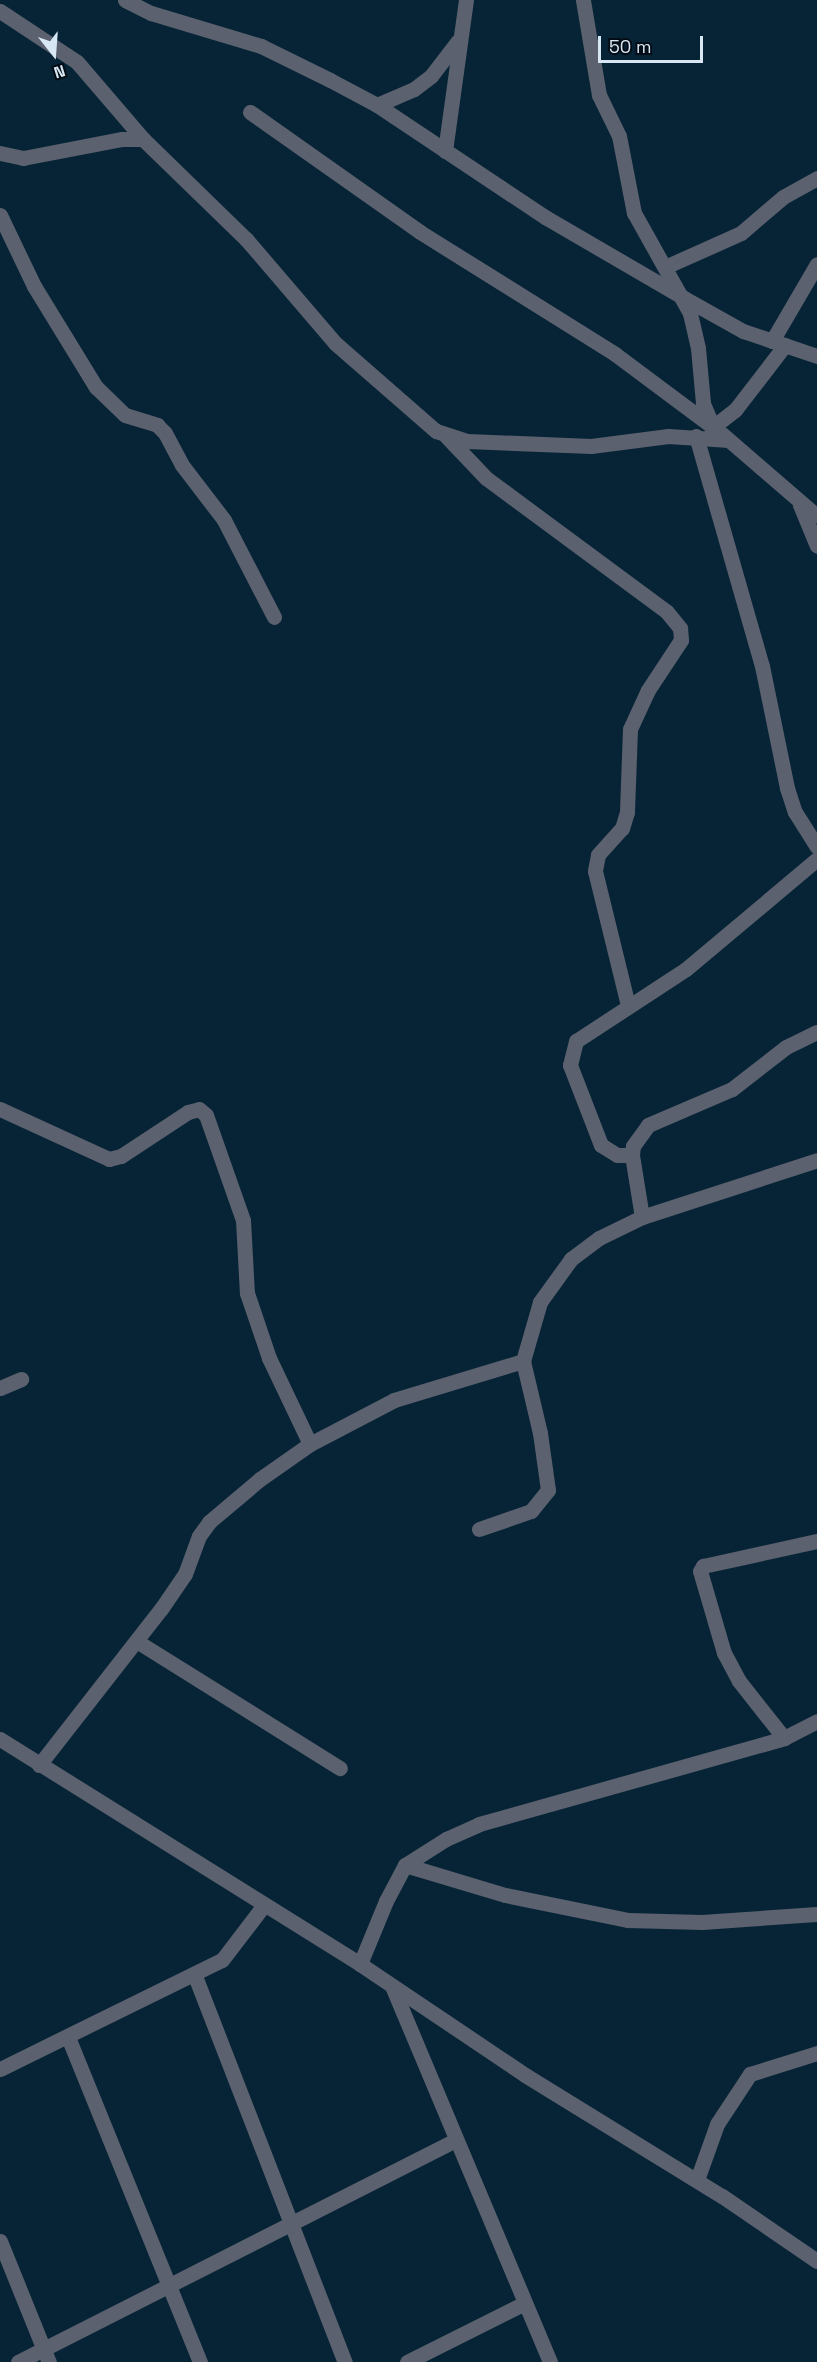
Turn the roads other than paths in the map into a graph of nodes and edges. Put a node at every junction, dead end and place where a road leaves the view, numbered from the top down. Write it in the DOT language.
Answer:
graph roads {
  1 [pos="125,0"];
  2 [pos="466,0"];
  3 [pos="583,0"];
  4 [pos="0,11"];
  5 [pos="462,36"];
  6 [pos="377,105"];
  7 [pos="250,112"];
  8 [pos="143,139"];
  9 [pos="445,151"];
  10 [pos="0,153"];
  11 [pos="817,178"];
  12 [pos="0,215"];
  13 [pos="817,264"];
  14 [pos="665,267"];
  15 [pos="684,298"];
  16 [pos="779,343"];
  17 [pos="817,356"];
  18 [pos="706,434"];
  19 [pos="446,436"];
  20 [pos="798,499"];
  21 [pos="817,516"];
  22 [pos="817,546"];
  23 [pos="274,617"];
  24 [pos="817,847"];
  25 [pos="817,859"];
  26 [pos="628,1005"];
  27 [pos="817,1032"];
  28 [pos="0,1109"];
  29 [pos="632,1155"];
  30 [pos="817,1160"];
  31 [pos="642,1217"];
  32 [pos="523,1360"];
  33 [pos="21,1379"];
  34 [pos="0,1388"];
  35 [pos="309,1444"];
  36 [pos="479,1529"];
  37 [pos="817,1540"];
  38 [pos="138,1642"];
  39 [pos="817,1721"];
  40 [pos="784,1738"];
  41 [pos="0,1739"];
  42 [pos="39,1765"];
  43 [pos="340,1768"];
  44 [pos="405,1866"];
  45 [pos="264,1905"];
  46 [pos="817,1914"];
  47 [pos="360,1964"];
  48 [pos="195,1976"];
  49 [pos="392,1986"];
  50 [pos="68,2037"];
  51 [pos="817,2053"];
  52 [pos="0,2069"];
  53 [pos="456,2140"];
  54 [pos="697,2180"];
  55 [pos="290,2220"];
  56 [pos="0,2241"];
  57 [pos="817,2261"];
  58 [pos="168,2283"];
  59 [pos="523,2304"];
  60 [pos="46,2356"];
  61 [pos="18,2362"];
  62 [pos="200,2362"];
  63 [pos="345,2362"];
  64 [pos="407,2362"];
  65 [pos="550,2362"];
  1 -- 6 [label="street"];
  2 -- 5 [label="street"];
  3 -- 14 [label="street"];
  4 -- 8 [label="street"];
  5 -- 6 [label="street"];
  5 -- 9 [label="street"];
  6 -- 9 [label="street"];
  7 -- 18 [label="street"];
  8 -- 10 [label="street"];
  8 -- 19 [label="street"];
  9 -- 15 [label="street"];
  11 -- 14 [label="street"];
  12 -- 23 [label="street"];
  13 -- 16 [label="street"];
  14 -- 15 [label="street"];
  15 -- 16 [label="street"];
  15 -- 18 [label="street"];
  16 -- 17 [label="street"];
  16 -- 18 [label="street"];
  18 -- 19 [label="street"];
  18 -- 20 [label="street"];
  18 -- 24 [label="street"];
  19 -- 26 [label="street"];
  20 -- 21 [label="street"];
  20 -- 22 [label="street"];
  25 -- 26 [label="street"];
  26 -- 29 [label="street"];
  27 -- 29 [label="street"];
  28 -- 35 [label="street"];
  29 -- 31 [label="street"];
  30 -- 31 [label="street"];
  31 -- 32 [label="street"];
  32 -- 35 [label="street"];
  32 -- 36 [label="street"];
  33 -- 34 [label="street"];
  35 -- 38 [label="street"];
  37 -- 40 [label="street"];
  38 -- 42 [label="street"];
  38 -- 43 [label="street"];
  39 -- 40 [label="street"];
  40 -- 44 [label="street"];
  41 -- 42 [label="street"];
  42 -- 45 [label="street"];
  44 -- 46 [label="street"];
  44 -- 47 [label="street"];
  45 -- 47 [label="street"];
  45 -- 48 [label="street"];
  47 -- 49 [label="street"];
  48 -- 50 [label="street"];
  48 -- 55 [label="street"];
  49 -- 53 [label="street"];
  49 -- 54 [label="street"];
  50 -- 52 [label="street"];
  50 -- 58 [label="street"];
  51 -- 54 [label="street"];
  53 -- 55 [label="street"];
  53 -- 59 [label="street"];
  54 -- 57 [label="street"];
  55 -- 58 [label="street"];
  55 -- 63 [label="street"];
  56 -- 60 [label="street"];
  58 -- 60 [label="street"];
  58 -- 62 [label="street"];
  59 -- 64 [label="street"];
  59 -- 65 [label="street"];
  60 -- 61 [label="street"];
}
